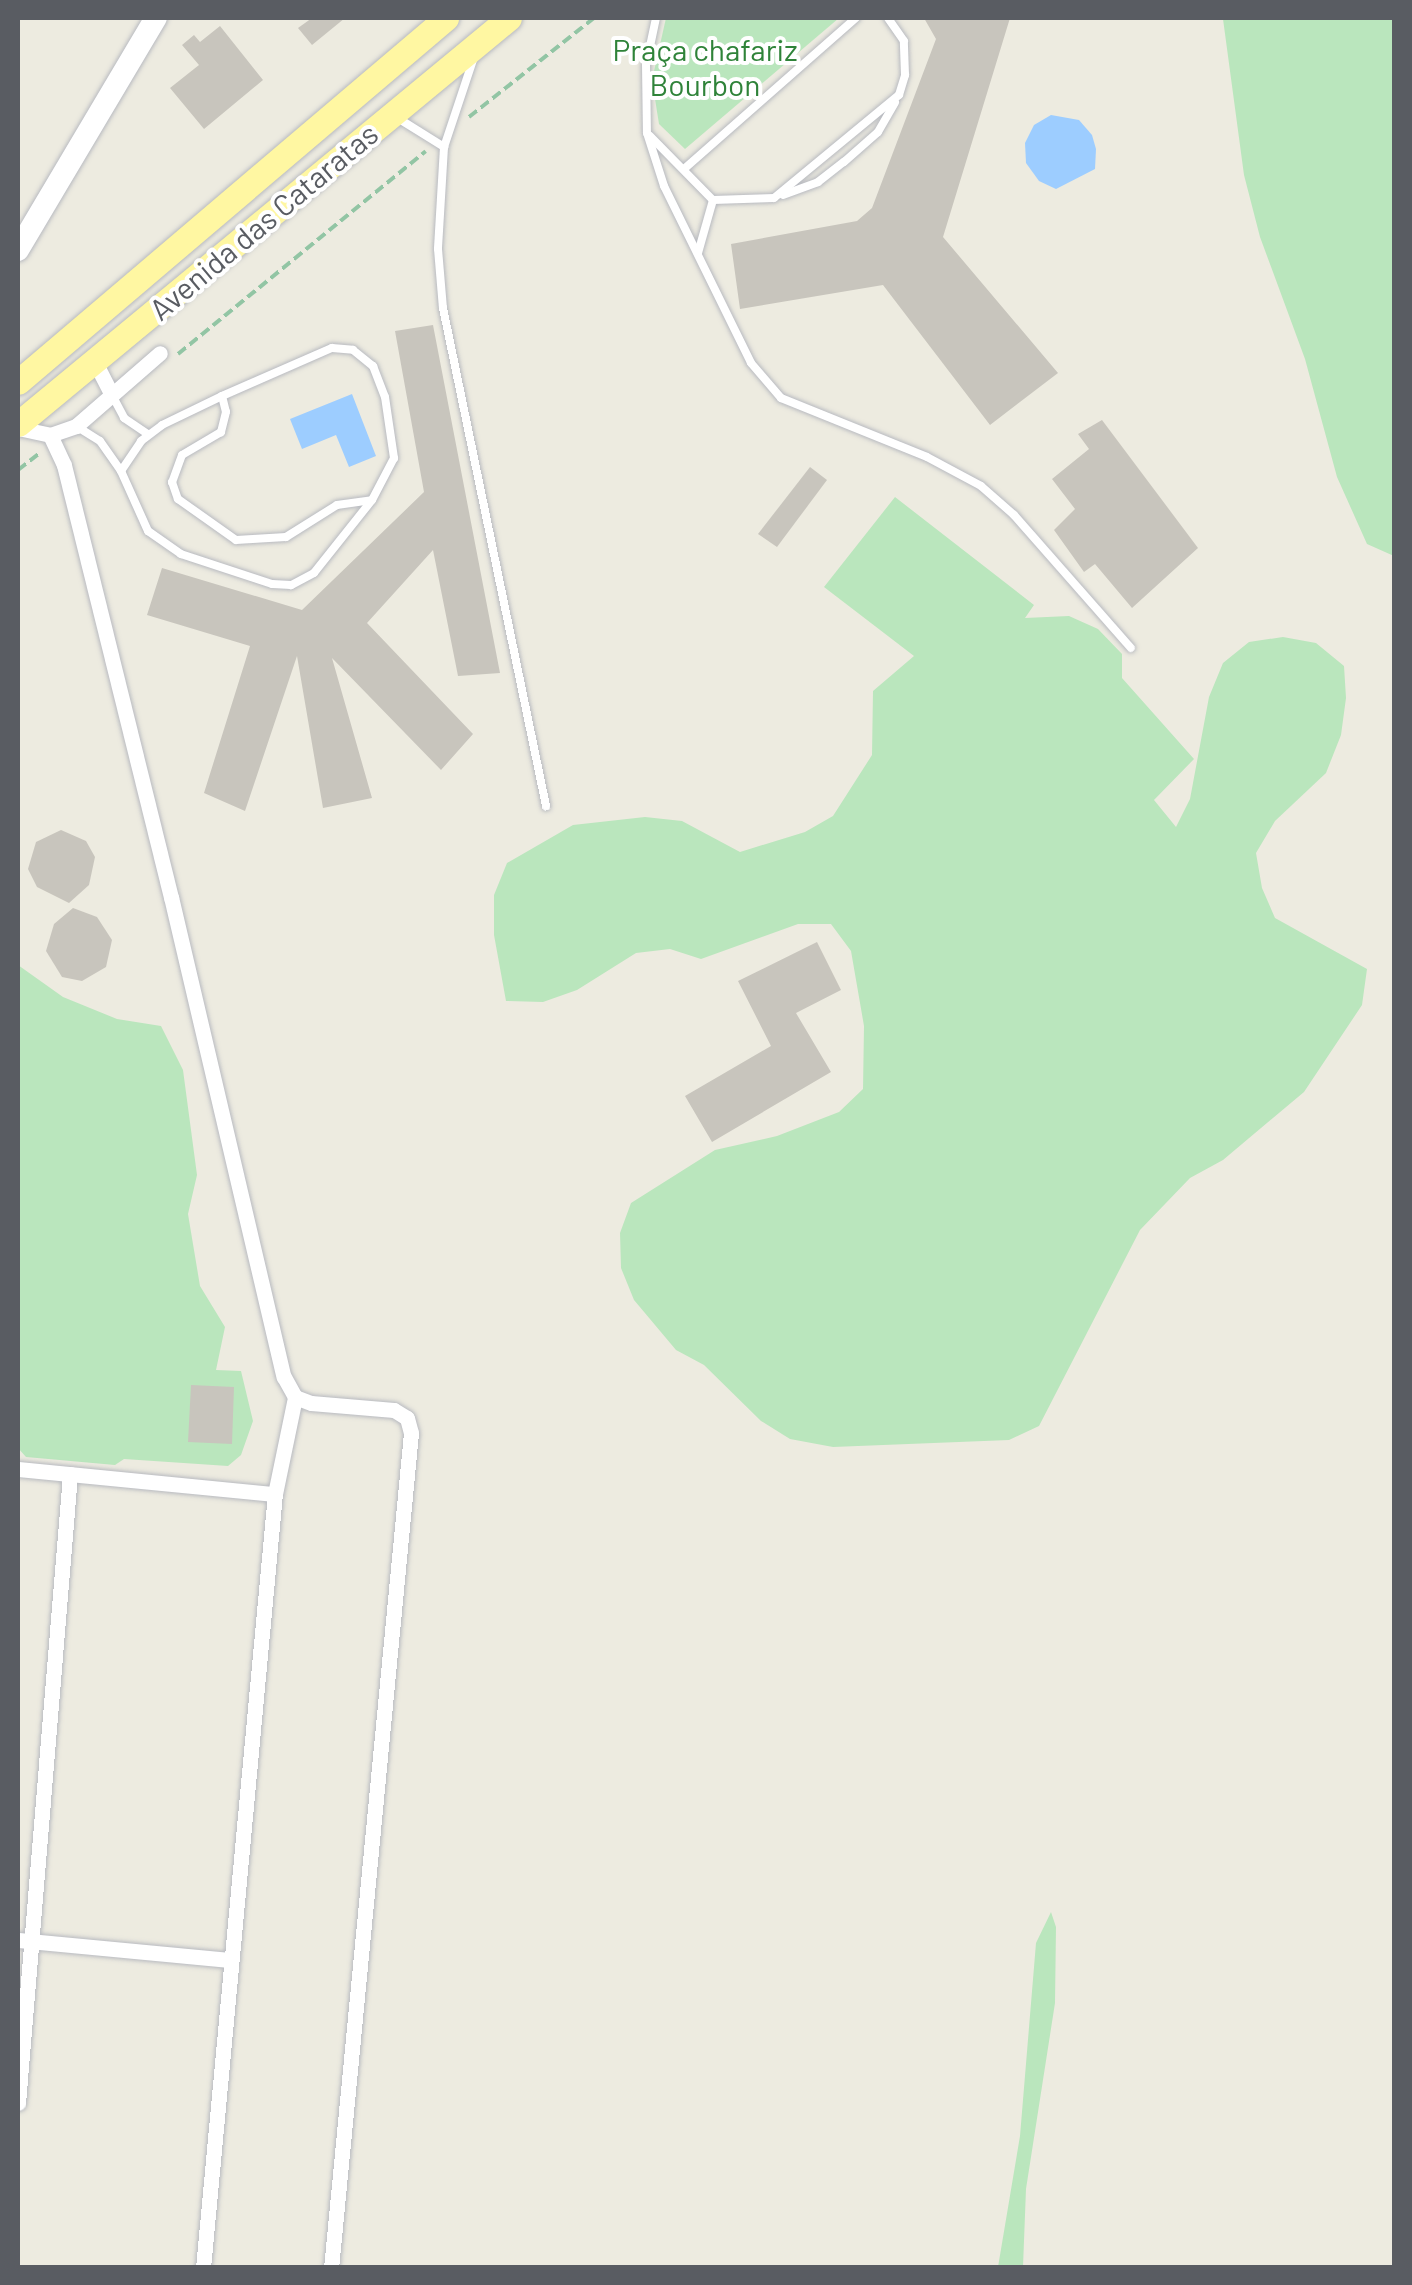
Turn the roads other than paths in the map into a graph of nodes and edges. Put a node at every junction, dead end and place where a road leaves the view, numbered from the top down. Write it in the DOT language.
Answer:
graph roads {
  1 [pos="156,18"];
  2 [pos="446,18"];
  3 [pos="509,18"];
  4 [pos="656,18"];
  5 [pos="856,18"];
  6 [pos="888,18"];
  7 [pos="479,41"];
  8 [pos="900,95"];
  9 [pos="392,114"];
  10 [pos="647,132"];
  11 [pos="440,145"];
  12 [pos="684,169"];
  13 [pos="774,198"];
  14 [pos="713,200"];
  15 [pos="18,250"];
  16 [pos="698,254"];
  17 [pos="166,357"];
  18 [pos="94,362"];
  19 [pos="18,382"];
  20 [pos="112,395"];
  21 [pos="222,396"];
  22 [pos="18,426"];
  23 [pos="76,426"];
  24 [pos="148,434"];
  25 [pos="50,435"];
  26 [pos="121,470"];
  27 [pos="372,500"];
  28 [pos="1130,648"];
  29 [pos="546,806"];
  30 [pos="295,1397"];
  31 [pos="18,1469"];
  32 [pos="70,1474"];
  33 [pos="275,1494"];
  34 [pos="25,1941"];
  35 [pos="230,1960"];
  36 [pos="18,2103"];
  37 [pos="204,2268"];
  38 [pos="331,2268"];
  1 -- 15 [label="street"];
  2 -- 19 [label="main road, Avenida das Cataratas"];
  3 -- 7 [label="main road, Avenida das Cataratas"];
  4 -- 10 [label="lane"];
  5 -- 12 [label="lane"];
  6 -- 8 [label="lane"];
  7 -- 9 [label="main road, Avenida das Cataratas"];
  7 -- 11 [label="lane"];
  8 -- 13 [label="lane"];
  8 -- 13 [label="lane"];
  9 -- 11 [label="lane"];
  9 -- 18 [label="main road, Avenida das Cataratas"];
  10 -- 12 [label="lane"];
  10 -- 16 [label="lane"];
  11 -- 29 [label="lane"];
  12 -- 14 [label="lane"];
  13 -- 14 [label="lane"];
  14 -- 16 [label="lane"];
  16 -- 28 [label="lane"];
  17 -- 20 [label="street"];
  18 -- 20 [label="street"];
  18 -- 22 [label="main road, Avenida das Cataratas"];
  20 -- 23 [label="street"];
  20 -- 24 [label="lane"];
  21 -- 24 [label="lane"];
  21 -- 27 [label="lane"];
  21 -- 27 [label="lane"];
  22 -- 25 [label="street"];
  23 -- 25 [label="street"];
  23 -- 26 [label="lane"];
  24 -- 26 [label="lane"];
  25 -- 30 [label="street"];
  26 -- 27 [label="lane"];
  30 -- 33 [label="street"];
  30 -- 38 [label="street"];
  31 -- 32 [label="street"];
  32 -- 33 [label="street"];
  32 -- 34 [label="street"];
  33 -- 35 [label="street"];
  34 -- 35 [label="street"];
  34 -- 36 [label="street"];
  35 -- 37 [label="street"];
}
